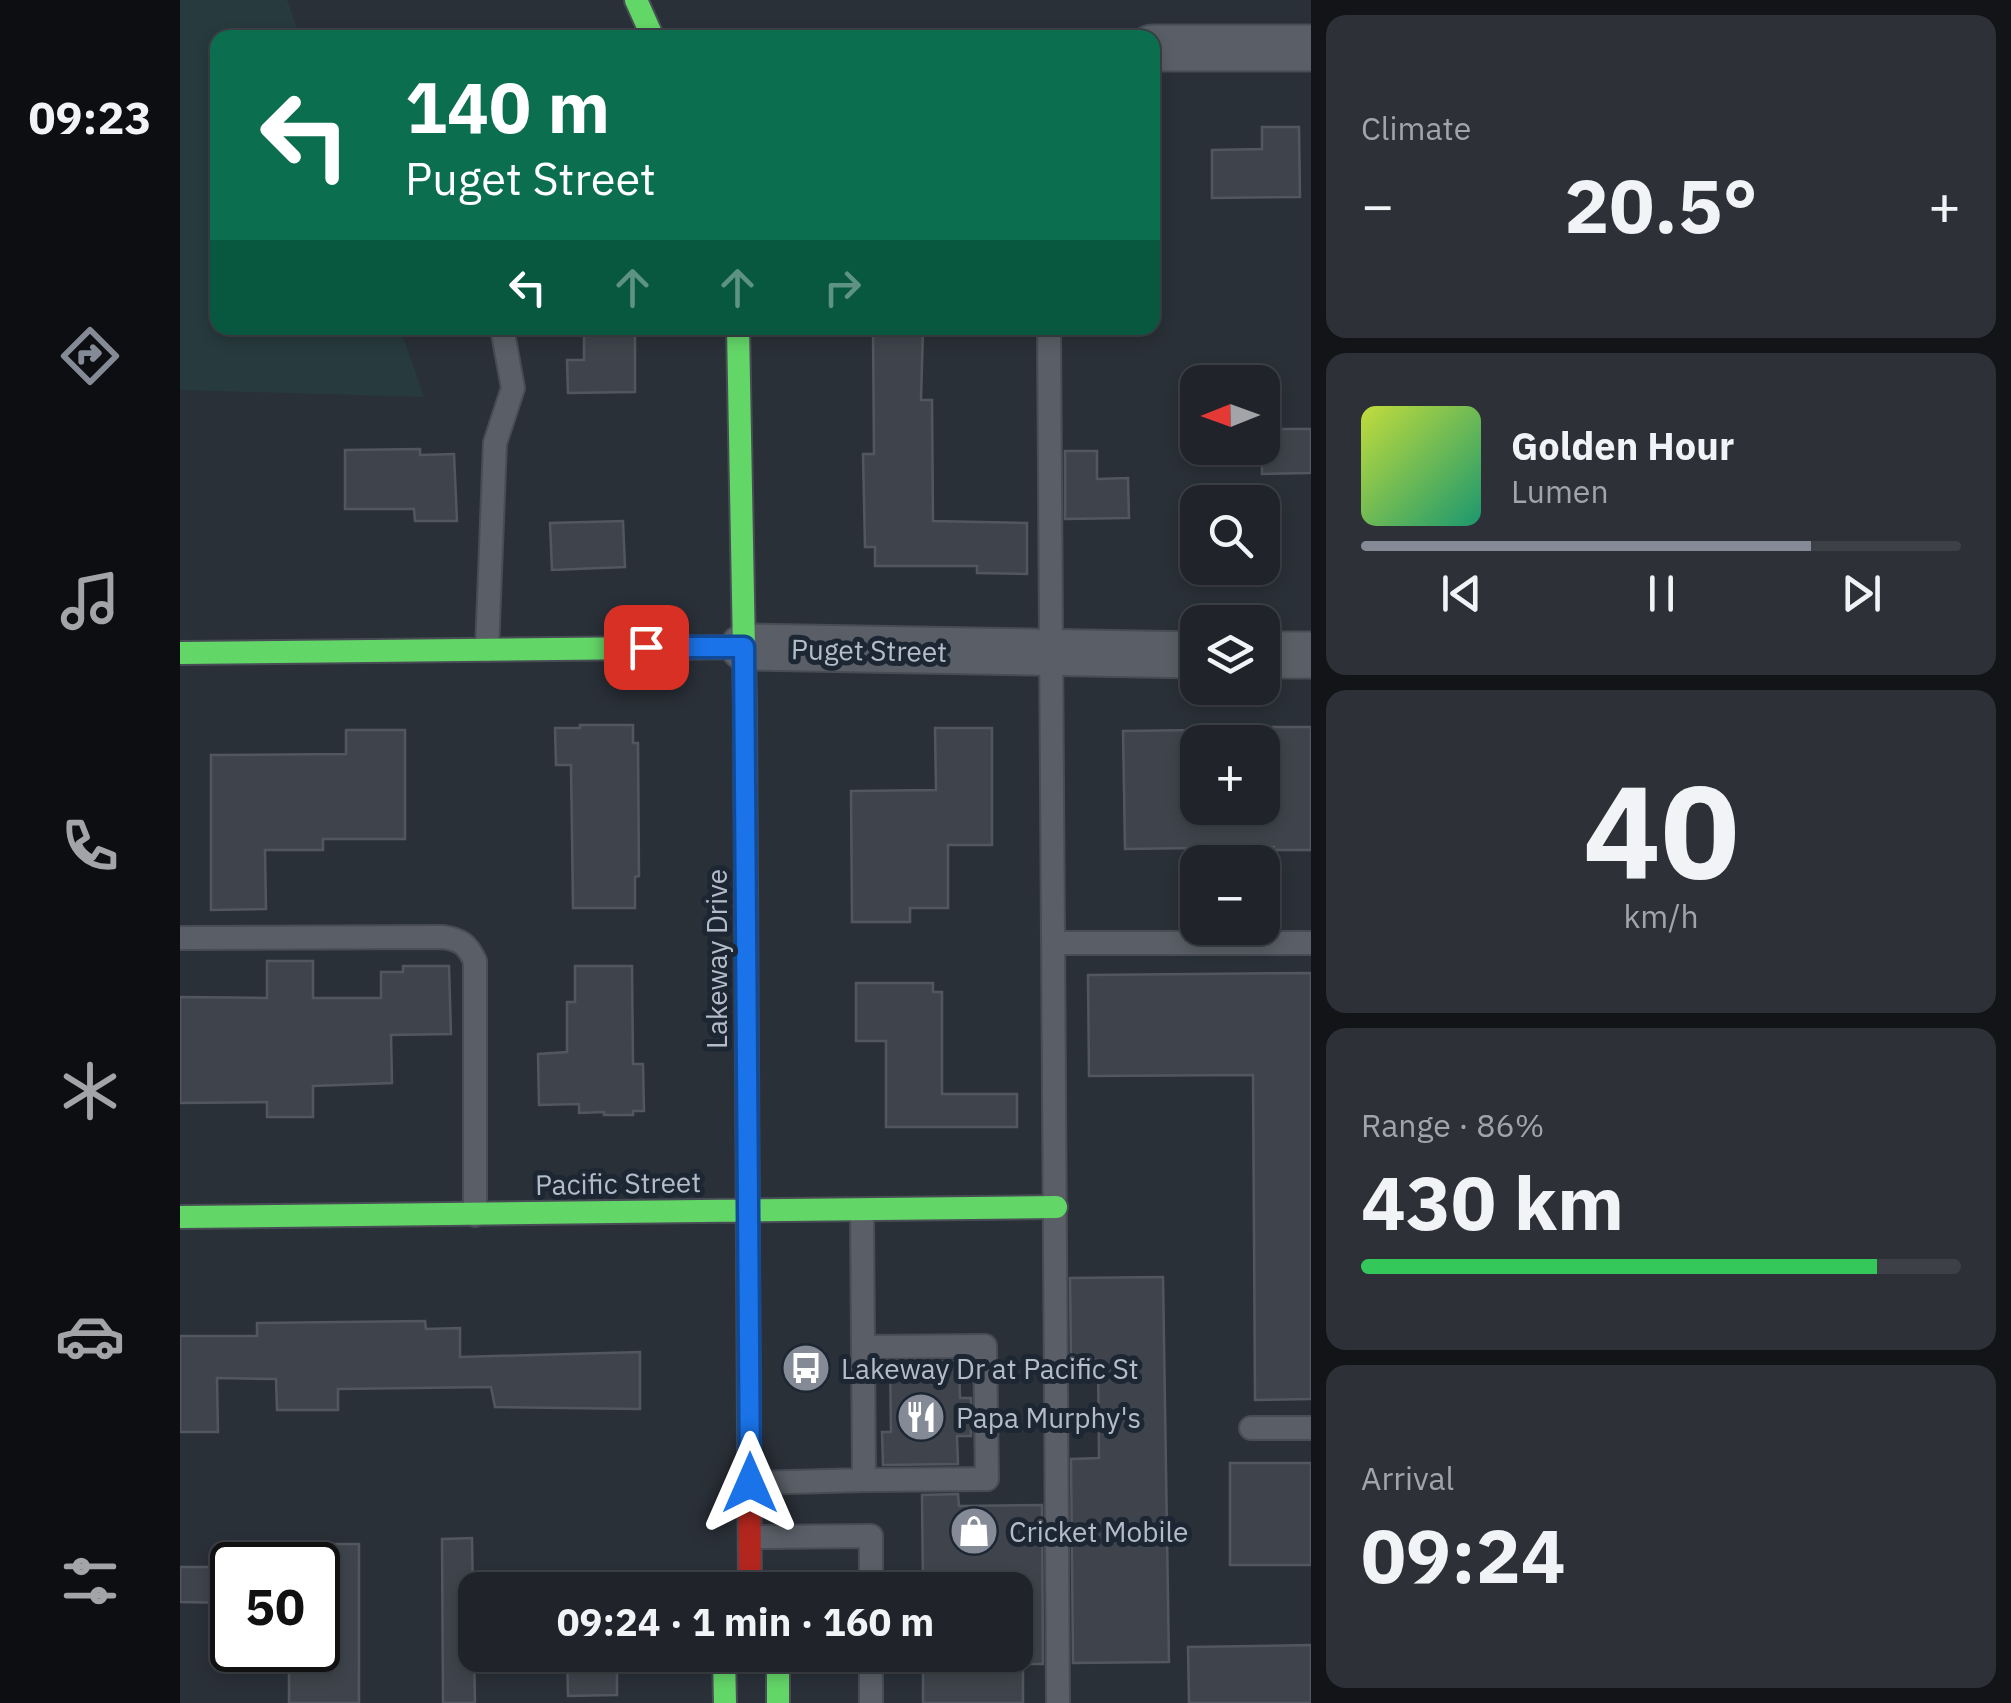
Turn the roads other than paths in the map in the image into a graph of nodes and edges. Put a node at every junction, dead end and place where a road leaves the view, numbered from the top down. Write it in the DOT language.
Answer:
graph roads {
  1 [pos="636,0"];
  2 [pos="650,30"];
  3 [pos="1160,48"];
  4 [pos="1311,48"];
  5 [pos="503,335"];
  6 [pos="738,335"];
  7 [pos="1049,335"];
  8 [pos="744,647"];
  9 [pos="487,650"];
  10 [pos="180,653"];
  11 [pos="1052,655"];
  12 [pos="1180,655"];
  13 [pos="1280,655"];
  14 [pos="1311,655"];
  15 [pos="180,938"];
  16 [pos="1056,943"];
  17 [pos="1311,943"];
  18 [pos="1056,1207"];
  19 [pos="747,1212"];
  20 [pos="862,1212"];
  21 [pos="475,1215"];
  22 [pos="180,1218"];
  23 [pos="864,1348"];
  24 [pos="1250,1428"];
  25 [pos="1311,1428"];
  26 [pos="864,1480"];
  27 [pos="750,1483"];
  28 [pos="750,1536"];
  29 [pos="750,1572"];
  30 [pos="871,1572"];
  31 [pos="724,1672"];
  32 [pos="778,1672"];
  33 [pos="871,1672"];
  34 [pos="725,1703"];
  35 [pos="778,1703"];
  36 [pos="871,1703"];
  37 [pos="1058,1703"];
  1 -- 2 [label="street"];
  3 -- 4 [label="street"];
  5 -- 9 [label="lane"];
  6 -- 8 [label="street, Lakeway Drive"];
  7 -- 11 [label="lane"];
  8 -- 9 [label="street, Puget Street"];
  8 -- 11 [label="street, Puget Street"];
  8 -- 19 [label="street, Lakeway Drive"];
  9 -- 10 [label="street, Puget Street"];
  11 -- 12 [label="street, Puget Street"];
  11 -- 16 [label="lane"];
  13 -- 14 [label="street"];
  15 -- 21 [label="lane"];
  16 -- 17 [label="lane"];
  16 -- 18 [label="lane"];
  18 -- 20 [label="street, Pacific Street"];
  18 -- 37 [label="lane"];
  19 -- 20 [label="street, Pacific Street"];
  19 -- 21 [label="street, Pacific Street"];
  19 -- 27 [label="street, Lakeway Drive"];
  20 -- 23 [label="lane"];
  21 -- 22 [label="street, Pacific Street"];
  23 -- 26 [label="lane"];
  23 -- 26 [label="lane"];
  24 -- 25 [label="lane"];
  26 -- 27 [label="lane"];
  27 -- 28 [label="street, Lakeway Drive"];
  28 -- 29 [label="street, Lakeway Drive"];
  28 -- 30 [label="lane"];
  31 -- 34 [label="street"];
  32 -- 35 [label="street"];
  33 -- 36 [label="lane"];
}
